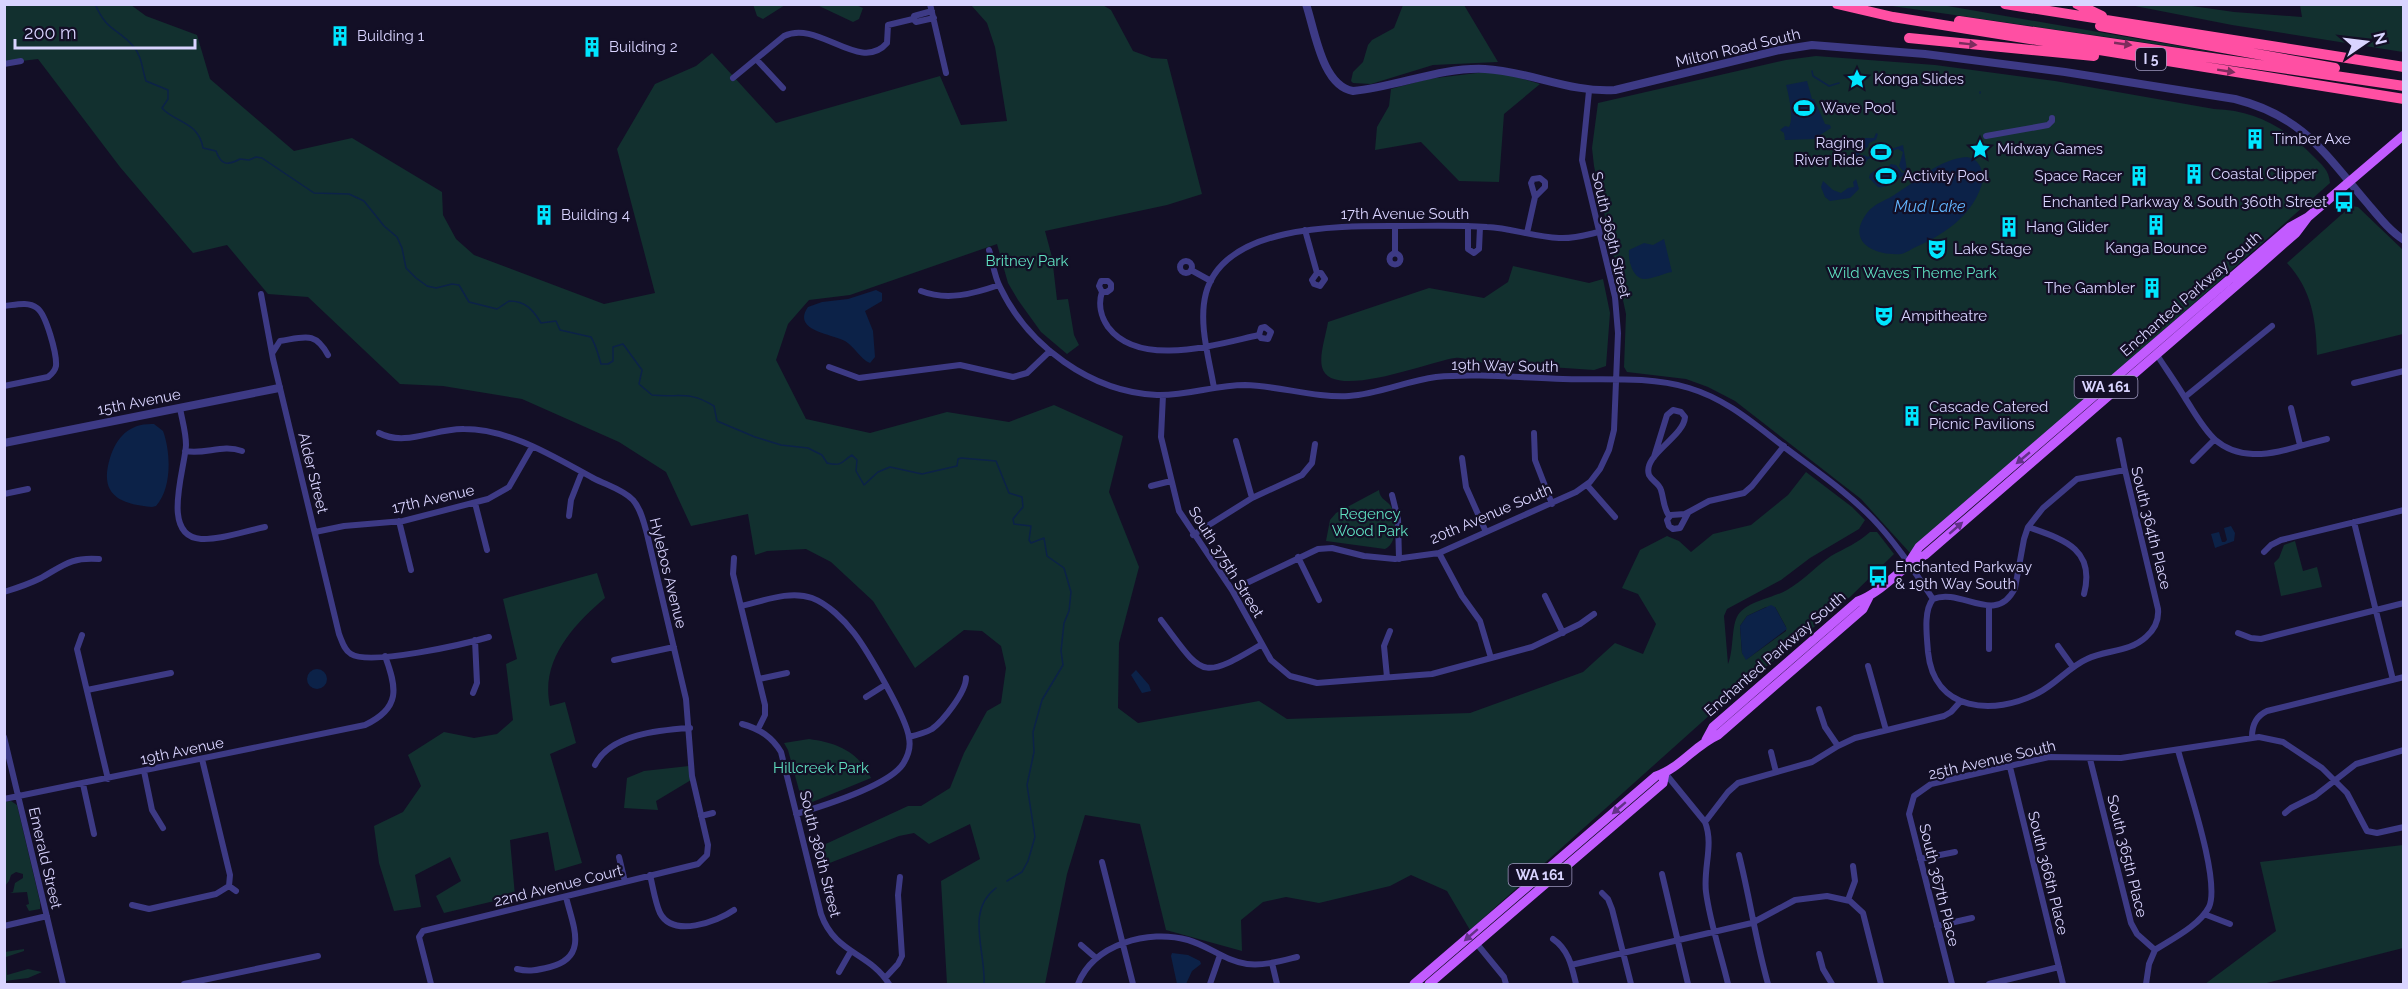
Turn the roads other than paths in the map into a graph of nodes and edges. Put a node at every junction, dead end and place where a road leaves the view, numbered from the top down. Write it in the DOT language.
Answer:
graph roads {
  1 [pos="1306,4"];
  2 [pos="1837,4"];
  3 [pos="2005,4"];
  4 [pos="2077,4"];
  5 [pos="932,11"];
  6 [pos="2049,12"];
  7 [pos="1899,18"];
  8 [pos="2113,22"];
  9 [pos="1909,38"];
  10 [pos="756,59"];
  11 [pos="21,61"];
  12 [pos="4,64"];
  13 [pos="2197,66"];
  14 [pos="2403,68"];
  15 [pos="946,73"];
  16 [pos="733,78"];
  17 [pos="2403,80"];
  18 [pos="2403,86"];
  19 [pos="783,88"];
  20 [pos="1589,91"];
  21 [pos="2403,99"];
  22 [pos="2052,118"];
  23 [pos="2403,135"];
  24 [pos="1986,136"];
  25 [pos="2350,183"];
  26 [pos="1535,197"];
  27 [pos="2308,217"];
  28 [pos="1395,226"];
  29 [pos="1468,226"];
  30 [pos="1480,227"];
  31 [pos="1305,230"];
  32 [pos="1599,232"];
  33 [pos="1527,233"];
  34 [pos="2403,240"];
  35 [pos="989,250"];
  36 [pos="1395,253"];
  37 [pos="1191,270"];
  38 [pos="1317,273"];
  39 [pos="1211,281"];
  40 [pos="999,285"];
  41 [pos="921,291"];
  42 [pos="1102,292"];
  43 [pos="261,294"];
  44 [pos="4,306"];
  45 [pos="2181,323"];
  46 [pos="2272,326"];
  47 [pos="1259,335"];
  48 [pos="1207,346"];
  49 [pos="1050,351"];
  50 [pos="273,352"];
  51 [pos="328,355"];
  52 [pos="2157,355"];
  53 [pos="829,367"];
  54 [pos="2403,371"];
  55 [pos="1616,380"];
  56 [pos="2354,383"];
  57 [pos="4,386"];
  58 [pos="279,388"];
  59 [pos="1214,388"];
  60 [pos="1162,395"];
  61 [pos="2185,397"];
  62 [pos="180,408"];
  63 [pos="2291,408"];
  64 [pos="379,433"];
  65 [pos="1534,433"];
  66 [pos="2327,439"];
  67 [pos="2120,440"];
  68 [pos="2214,440"];
  69 [pos="1236,441"];
  70 [pos="4,443"];
  71 [pos="1315,444"];
  72 [pos="2300,445"];
  73 [pos="1784,446"];
  74 [pos="532,447"];
  75 [pos="185,451"];
  76 [pos="242,451"];
  77 [pos="1654,457"];
  78 [pos="1461,458"];
  79 [pos="2193,461"];
  80 [pos="2124,470"];
  81 [pos="582,472"];
  82 [pos="1170,481"];
  83 [pos="1587,485"];
  84 [pos="1151,486"];
  85 [pos="28,489"];
  86 [pos="4,494"];
  87 [pos="1392,495"];
  88 [pos="1252,498"];
  89 [pos="475,503"];
  90 [pos="1552,504"];
  91 [pos="2403,510"];
  92 [pos="1688,513"];
  93 [pos="569,516"];
  94 [pos="1669,516"];
  95 [pos="1615,517"];
  96 [pos="399,521"];
  97 [pos="2354,522"];
  98 [pos="265,527"];
  99 [pos="2028,527"];
  100 [pos="315,532"];
  101 [pos="1486,532"];
  102 [pos="1193,535"];
  103 [pos="487,550"];
  104 [pos="2264,552"];
  105 [pos="1439,553"];
  106 [pos="1298,557"];
  107 [pos="734,558"];
  108 [pos="99,559"];
  109 [pos="1399,559"];
  110 [pos="1909,563"];
  111 [pos="411,570"];
  112 [pos="1232,590"];
  113 [pos="4,592"];
  114 [pos="2084,594"];
  115 [pos="1545,596"];
  116 [pos="1933,598"];
  117 [pos="1319,600"];
  118 [pos="2403,603"];
  119 [pos="741,606"];
  120 [pos="1989,607"];
  121 [pos="2376,610"];
  122 [pos="1593,614"];
  123 [pos="1161,620"];
  124 [pos="1390,631"];
  125 [pos="1563,633"];
  126 [pos="2238,633"];
  127 [pos="82,635"];
  128 [pos="489,637"];
  129 [pos="475,640"];
  130 [pos="1262,644"];
  131 [pos="2058,646"];
  132 [pos="674,647"];
  133 [pos="1989,648"];
  134 [pos="385,656"];
  135 [pos="1491,658"];
  136 [pos="614,660"];
  137 [pos="1868,666"];
  138 [pos="2073,668"];
  139 [pos="787,672"];
  140 [pos="171,673"];
  141 [pos="1387,677"];
  142 [pos="2403,677"];
  143 [pos="966,678"];
  144 [pos="759,679"];
  145 [pos="2393,680"];
  146 [pos="885,685"];
  147 [pos="87,690"];
  148 [pos="473,693"];
  149 [pos="866,697"];
  150 [pos="1960,702"];
  151 [pos="1820,709"];
  152 [pos="742,724"];
  153 [pos="690,728"];
  154 [pos="758,729"];
  155 [pos="1886,729"];
  156 [pos="909,736"];
  157 [pos="4,737"];
  158 [pos="2252,737"];
  159 [pos="1838,746"];
  160 [pos="2178,750"];
  161 [pos="2403,750"];
  162 [pos="1771,752"];
  163 [pos="202,759"];
  164 [pos="2090,759"];
  165 [pos="595,765"];
  166 [pos="2010,767"];
  167 [pos="144,771"];
  168 [pos="1776,772"];
  169 [pos="1665,773"];
  170 [pos="108,779"];
  171 [pos="2334,780"];
  172 [pos="83,784"];
  173 [pos="1916,792"];
  174 [pos="18,796"];
  175 [pos="4,799"];
  176 [pos="713,813"];
  177 [pos="2285,813"];
  178 [pos="796,814"];
  179 [pos="701,816"];
  180 [pos="1705,822"];
  181 [pos="2403,827"];
  182 [pos="163,828"];
  183 [pos="94,834"];
  184 [pos="1955,852"];
  185 [pos="1739,855"];
  186 [pos="619,857"];
  187 [pos="1920,859"];
  188 [pos="703,861"];
  189 [pos="1102,862"];
  190 [pos="1853,866"];
  191 [pos="1662,874"];
  192 [pos="651,875"];
  193 [pos="900,877"];
  194 [pos="625,882"];
  195 [pos="229,886"];
  196 [pos="236,891"];
  197 [pos="1602,893"];
  198 [pos="566,897"];
  199 [pos="1848,900"];
  200 [pos="132,905"];
  201 [pos="734,910"];
  202 [pos="2204,914"];
  203 [pos="47,916"];
  204 [pos="1972,918"];
  205 [pos="1752,923"];
  206 [pos="2230,924"];
  207 [pos="4,926"];
  208 [pos="1937,926"];
  209 [pos="1715,932"];
  210 [pos="1553,939"];
  211 [pos="1677,941"];
  212 [pos="1124,944"];
  213 [pos="1477,944"];
  214 [pos="1081,945"];
  215 [pos="2155,950"];
  216 [pos="851,951"];
  217 [pos="1623,953"];
  218 [pos="1819,954"];
  219 [pos="318,956"];
  220 [pos="1220,956"];
  221 [pos="1297,957"];
  222 [pos="1096,958"];
  223 [pos="1272,963"];
  224 [pos="1571,965"];
  225 [pos="2059,968"];
  226 [pos="517,969"];
  227 [pos="839,972"];
  228 [pos="887,981"];
  229 [pos="1418,983"];
  230 [pos="1504,983"];
  231 [pos="63,984"];
  232 [pos="184,984"];
  233 [pos="430,984"];
  234 [pos="1078,984"];
  235 [pos="1133,984"];
  236 [pos="1210,984"];
  237 [pos="1277,984"];
  238 [pos="1429,984"];
  239 [pos="1576,984"];
  240 [pos="1631,984"];
  241 [pos="1688,984"];
  242 [pos="1728,984"];
  243 [pos="1768,984"];
  244 [pos="1832,984"];
  245 [pos="1881,984"];
  246 [pos="1952,984"];
  247 [pos="1989,984"];
  248 [pos="2063,984"];
  249 [pos="2146,984"];
  1 -- 20 [label="street, Milton Road South"];
  2 -- 7 [label="highway, I 5"];
  3 -- 6 [label="highway, I 5"];
  4 -- 8 [label="highway"];
  5 -- 10 [label="street"];
  5 -- 15 [label="street"];
  6 -- 8 [label="highway, I 5"];
  6 -- 17 [label="highway, I 5"];
  7 -- 13 [label="highway, I 5"];
  7 -- 18 [label="highway, I 5, one-way"];
  8 -- 14 [label="highway, I 5"];
  9 -- 13 [label="highway, one-way"];
  10 -- 16 [label="street"];
  10 -- 19 [label="street"];
  11 -- 12 [label="street"];
  13 -- 21 [label="highway, I 5, one-way"];
  20 -- 25 [label="street, Milton Road South"];
  20 -- 32 [label="street, South 369th Street"];
  22 -- 24 [label="street"];
  23 -- 25 [label="main road, Enchanted Parkway South / WA 161"];
  25 -- 27 [label="main road, Enchanted Parkway South / WA 161"];
  25 -- 34 [label="street"];
  26 -- 33 [label="street"];
  27 -- 45 [label="main road, Enchanted Parkway South / WA 161"];
  27 -- 52 [label="main road, Enchanted Parkway South / WA 161"];
  28 -- 29 [label="street, 17th Avenue South"];
  28 -- 31 [label="street, 17th Avenue South"];
  28 -- 36 [label="street"];
  29 -- 30 [label="street, 17th Avenue South"];
  29 -- 30 [label="street"];
  30 -- 33 [label="street, 17th Avenue South"];
  31 -- 38 [label="street"];
  31 -- 39 [label="street, 17th Avenue South"];
  32 -- 33 [label="street, 17th Avenue South"];
  32 -- 55 [label="street, South 369th Street"];
  35 -- 40 [label="street, 19th Way South"];
  37 -- 39 [label="street"];
  39 -- 48 [label="street"];
  40 -- 41 [label="street"];
  40 -- 49 [label="street, 19th Way South"];
  42 -- 48 [label="street"];
  43 -- 50 [label="street, Alder Street"];
  44 -- 57 [label="street"];
  45 -- 52 [label="main road"];
  45 -- 110 [label="main road, Enchanted Parkway South / WA 161, one-way"];
  46 -- 61 [label="street"];
  47 -- 48 [label="street"];
  48 -- 59 [label="street"];
  49 -- 53 [label="street"];
  49 -- 60 [label="street, 19th Way South"];
  50 -- 51 [label="street"];
  50 -- 58 [label="street, Alder Street"];
  52 -- 61 [label="street"];
  110 -- 52 [label="main road, Enchanted Parkway South / WA 161, one-way"];
  54 -- 56 [label="street"];
  55 -- 59 [label="street, 19th Way South"];
  55 -- 73 [label="street, 19th Way South"];
  55 -- 83 [label="street, South 369th Street"];
  58 -- 62 [label="street, 15th Avenue"];
  58 -- 100 [label="street, Alder Street"];
  59 -- 60 [label="street, 19th Way South"];
  60 -- 82 [label="street, South 375th Street"];
  61 -- 68 [label="street"];
  62 -- 70 [label="street, 15th Avenue"];
  62 -- 75 [label="street"];
  63 -- 72 [label="street"];
  64 -- 74 [label="street, Hylebos Avenue"];
  65 -- 90 [label="street"];
  66 -- 72 [label="street"];
  67 -- 80 [label="street, South 364th Place"];
  68 -- 72 [label="street"];
  68 -- 79 [label="street"];
  69 -- 88 [label="street"];
  71 -- 88 [label="street"];
  73 -- 92 [label="street"];
  73 -- 110 [label="street, 19th Way South"];
  74 -- 81 [label="street, Hylebos Avenue"];
  74 -- 89 [label="street, 17th Avenue"];
  75 -- 76 [label="street"];
  75 -- 98 [label="street"];
  77 -- 77 [label="street"];
  77 -- 94 [label="street"];
  78 -- 101 [label="street"];
  80 -- 99 [label="street"];
  80 -- 138 [label="street, South 364th Place"];
  81 -- 93 [label="street"];
  81 -- 132 [label="street, Hylebos Avenue"];
  82 -- 84 [label="street"];
  82 -- 102 [label="street, South 375th Street"];
  83 -- 90 [label="street, 20th Avenue South"];
  83 -- 95 [label="street"];
  85 -- 86 [label="street"];
  87 -- 109 [label="street"];
  88 -- 102 [label="street"];
  89 -- 96 [label="street, 17th Avenue"];
  89 -- 103 [label="street"];
  90 -- 101 [label="street, 20th Avenue South"];
  91 -- 97 [label="street"];
  92 -- 94 [label="street"];
  92 -- 94 [label="street"];
  96 -- 100 [label="street, 17th Avenue"];
  96 -- 111 [label="street"];
  97 -- 104 [label="street"];
  97 -- 121 [label="street"];
  99 -- 114 [label="street"];
  99 -- 120 [label="street"];
  100 -- 134 [label="street, Alder Street"];
  101 -- 105 [label="street, 20th Avenue South"];
  102 -- 112 [label="street, South 375th Street"];
  105 -- 109 [label="street, 20th Avenue South"];
  105 -- 135 [label="street"];
  106 -- 109 [label="street, 20th Avenue South"];
  106 -- 112 [label="street, 20th Avenue South"];
  106 -- 117 [label="street"];
  107 -- 119 [label="street"];
  108 -- 113 [label="street"];
  110 -- 116 [label="street"];
  110 -- 169 [label="main road, Enchanted Parkway South / WA 161"];
  112 -- 130 [label="street, South 375th Street"];
  115 -- 125 [label="street"];
  116 -- 120 [label="street"];
  116 -- 150 [label="street"];
  118 -- 121 [label="street"];
  119 -- 144 [label="street"];
  119 -- 146 [label="street"];
  120 -- 133 [label="street"];
  121 -- 126 [label="street"];
  121 -- 145 [label="street"];
  122 -- 125 [label="street"];
  123 -- 130 [label="street"];
  124 -- 141 [label="street"];
  125 -- 135 [label="street"];
  127 -- 147 [label="street"];
  128 -- 129 [label="street"];
  129 -- 134 [label="street"];
  129 -- 148 [label="street"];
  130 -- 141 [label="street, South 375th Street"];
  131 -- 138 [label="street"];
  132 -- 136 [label="street"];
  132 -- 153 [label="street, Hylebos Avenue"];
  134 -- 163 [label="street, 19th Avenue"];
  135 -- 141 [label="street"];
  137 -- 155 [label="street"];
  138 -- 150 [label="street"];
  139 -- 144 [label="street"];
  140 -- 147 [label="street"];
  142 -- 145 [label="street"];
  143 -- 156 [label="street"];
  144 -- 154 [label="street"];
  145 -- 158 [label="street"];
  146 -- 149 [label="street"];
  146 -- 156 [label="street"];
  147 -- 170 [label="street"];
  150 -- 155 [label="street"];
  151 -- 159 [label="street"];
  152 -- 154 [label="street, South 380th Street"];
  153 -- 165 [label="street"];
  153 -- 179 [label="street, Hylebos Avenue"];
  154 -- 178 [label="street, South 380th Street"];
  155 -- 159 [label="street"];
  156 -- 178 [label="street"];
  157 -- 174 [label="street, Emerald Street"];
  158 -- 160 [label="street, 25th Avenue South"];
  158 -- 171 [label="street"];
  159 -- 168 [label="street"];
  160 -- 164 [label="street, 25th Avenue South"];
  160 -- 202 [label="street"];
  161 -- 171 [label="street"];
  162 -- 168 [label="street"];
  163 -- 167 [label="street, 19th Avenue"];
  163 -- 195 [label="street"];
  164 -- 166 [label="street, 25th Avenue South"];
  164 -- 215 [label="street, South 365th Place"];
  166 -- 173 [label="street, 25th Avenue South"];
  166 -- 225 [label="street, South 366th Place"];
  167 -- 170 [label="street, 19th Avenue"];
  167 -- 182 [label="street"];
  168 -- 180 [label="street"];
  169 -- 180 [label="street"];
  169 -- 213 [label="main road, Enchanted Parkway South / WA 161"];
  169 -- 229 [label="main road, Enchanted Parkway South / WA 161, one-way"];
  170 -- 172 [label="street, 19th Avenue"];
  171 -- 177 [label="street"];
  171 -- 181 [label="street"];
  172 -- 174 [label="street, 19th Avenue"];
  172 -- 183 [label="street"];
  173 -- 187 [label="street, South 367th Place"];
  174 -- 175 [label="street, 19th Avenue"];
  174 -- 203 [label="street, Emerald Street"];
  176 -- 179 [label="street"];
  178 -- 216 [label="street, South 380th Street"];
  179 -- 188 [label="street, Hylebos Avenue"];
  180 -- 209 [label="street"];
  184 -- 187 [label="street"];
  185 -- 205 [label="street"];
  186 -- 194 [label="street"];
  187 -- 208 [label="street, South 367th Place"];
  188 -- 192 [label="street, 22nd Avenue Court"];
  189 -- 212 [label="street"];
  190 -- 199 [label="street"];
  191 -- 211 [label="street"];
  192 -- 194 [label="street, 22nd Avenue Court"];
  192 -- 201 [label="street"];
  193 -- 228 [label="street"];
  194 -- 198 [label="street, 22nd Avenue Court"];
  195 -- 196 [label="street"];
  195 -- 200 [label="street"];
  197 -- 217 [label="street"];
  198 -- 226 [label="street"];
  198 -- 233 [label="street, 22nd Avenue Court"];
  199 -- 205 [label="street"];
  199 -- 245 [label="street"];
  202 -- 206 [label="street"];
  202 -- 215 [label="street"];
  203 -- 207 [label="street"];
  203 -- 231 [label="street, Emerald Street"];
  204 -- 208 [label="street"];
  205 -- 209 [label="street"];
  205 -- 243 [label="street"];
  208 -- 246 [label="street, South 367th Place"];
  209 -- 211 [label="street"];
  209 -- 242 [label="street"];
  210 -- 224 [label="street"];
  211 -- 217 [label="street"];
  211 -- 241 [label="street"];
  212 -- 220 [label="street"];
  212 -- 222 [label="street"];
  212 -- 235 [label="street"];
  213 -- 230 [label="street"];
  213 -- 238 [label="main road, Enchanted Parkway South / WA 161"];
  214 -- 222 [label="street"];
  215 -- 249 [label="street"];
  216 -- 227 [label="street"];
  216 -- 228 [label="street, South 380th Street"];
  217 -- 224 [label="street"];
  217 -- 240 [label="street"];
  218 -- 244 [label="street"];
  219 -- 232 [label="street"];
  220 -- 223 [label="street"];
  220 -- 236 [label="street"];
  221 -- 223 [label="street"];
  222 -- 234 [label="street"];
  223 -- 237 [label="street"];
  224 -- 239 [label="street"];
  225 -- 247 [label="street"];
  225 -- 248 [label="street, South 366th Place"];
}
